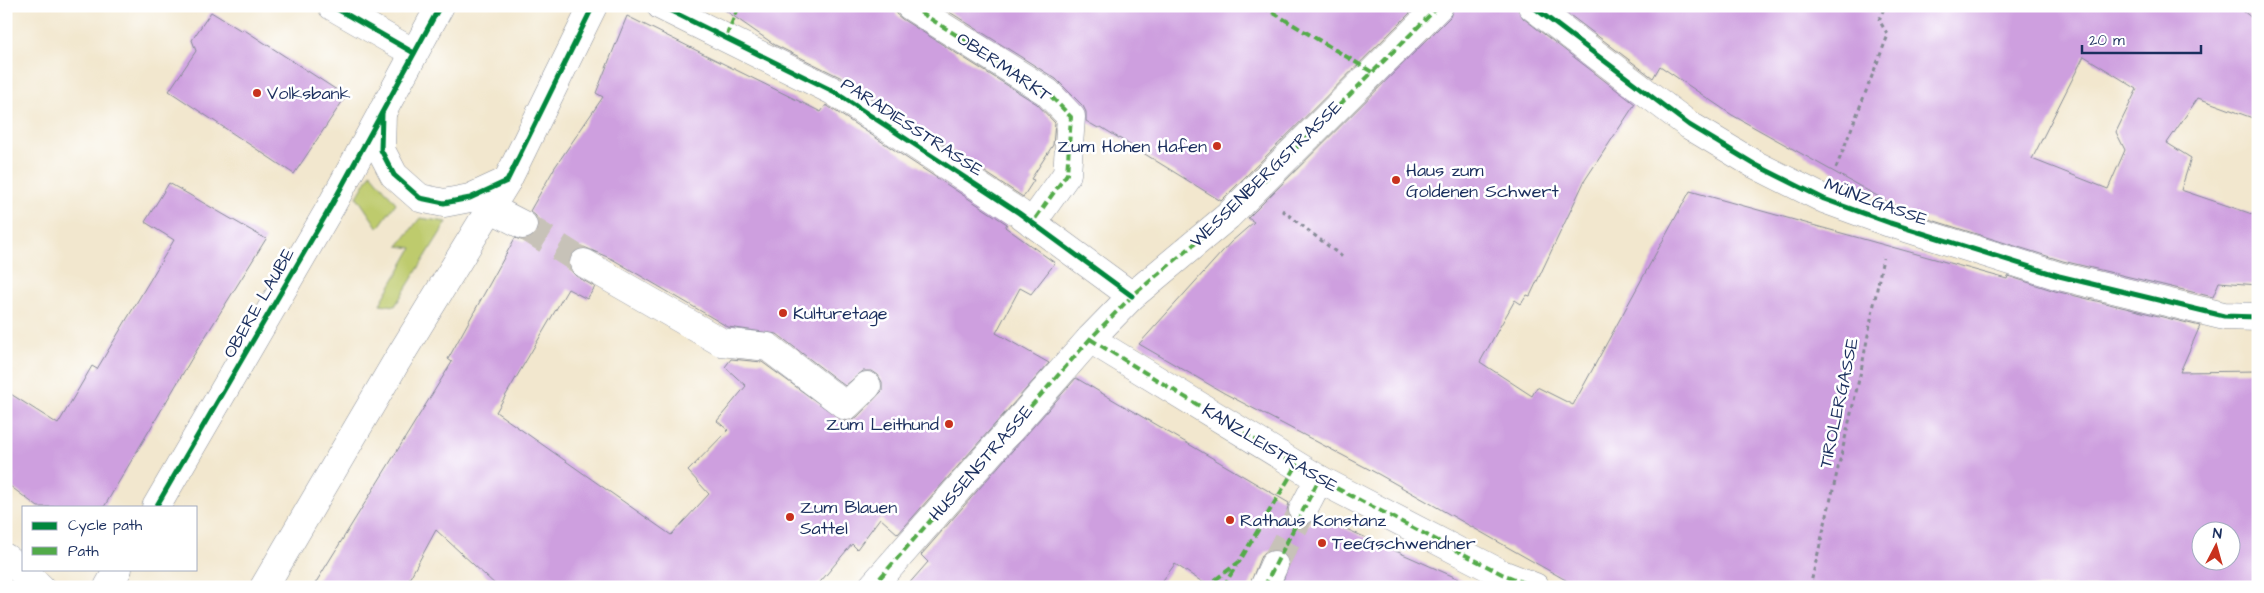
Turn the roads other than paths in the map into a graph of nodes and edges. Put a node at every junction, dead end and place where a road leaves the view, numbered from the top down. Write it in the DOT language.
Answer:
graph roads {
  1 [pos="332,6"];
  2 [pos="440,6"];
  3 [pos="593,6"];
  4 [pos="661,6"];
  5 [pos="910,6"];
  6 [pos="1439,6"];
  7 [pos="1532,6"];
  8 [pos="414,53"];
  9 [pos="382,112"];
  10 [pos="507,181"];
  11 [pos="490,208"];
  12 [pos="1032,223"];
  13 [pos="523,225"];
  14 [pos="584,263"];
  15 [pos="1132,296"];
  16 [pos="2258,317"];
  17 [pos="1090,339"];
  18 [pos="867,386"];
  19 [pos="1319,479"];
  20 [pos="157,506"];
  21 [pos="1304,510"];
  22 [pos="6,558"];
  23 [pos="117,570"];
  24 [pos="40,587"];
  25 [pos="108,587"];
  26 [pos="264,587"];
  27 [pos="872,587"];
  28 [pos="1535,587"];
  1 -- 8 [label="street"];
  2 -- 8 [label="street, OBERE LAUBE"];
  3 -- 10 [label="street"];
  4 -- 12 [label="street, PARADIESSTRASSE"];
  5 -- 12 [label="street, OBERMARKT"];
  6 -- 15 [label="street, WESSENBERGSTRASSE"];
  7 -- 16 [label="street, MÜNZGASSE"];
  8 -- 9 [label="street, OBERE LAUBE"];
  9 -- 10 [label="street, OBERE LAUBE"];
  9 -- 20 [label="street, OBERE LAUBE"];
  10 -- 11 [label="street"];
  11 -- 13 [label="street"];
  11 -- 26 [label="street"];
  12 -- 15 [label="street, PARADIESSTRASSE"];
  14 -- 18 [label="street"];
  15 -- 17 [label="street, WESSENBERGSTRASSE"];
  17 -- 19 [label="street, KANZLEISTRASSE"];
  17 -- 27 [label="street, HUSSENSTRASSE"];
  19 -- 21 [label="street"];
  19 -- 28 [label="street, KANZLEISTRASSE"];
  22 -- 24 [label="street"];
  23 -- 25 [label="street"];
}
